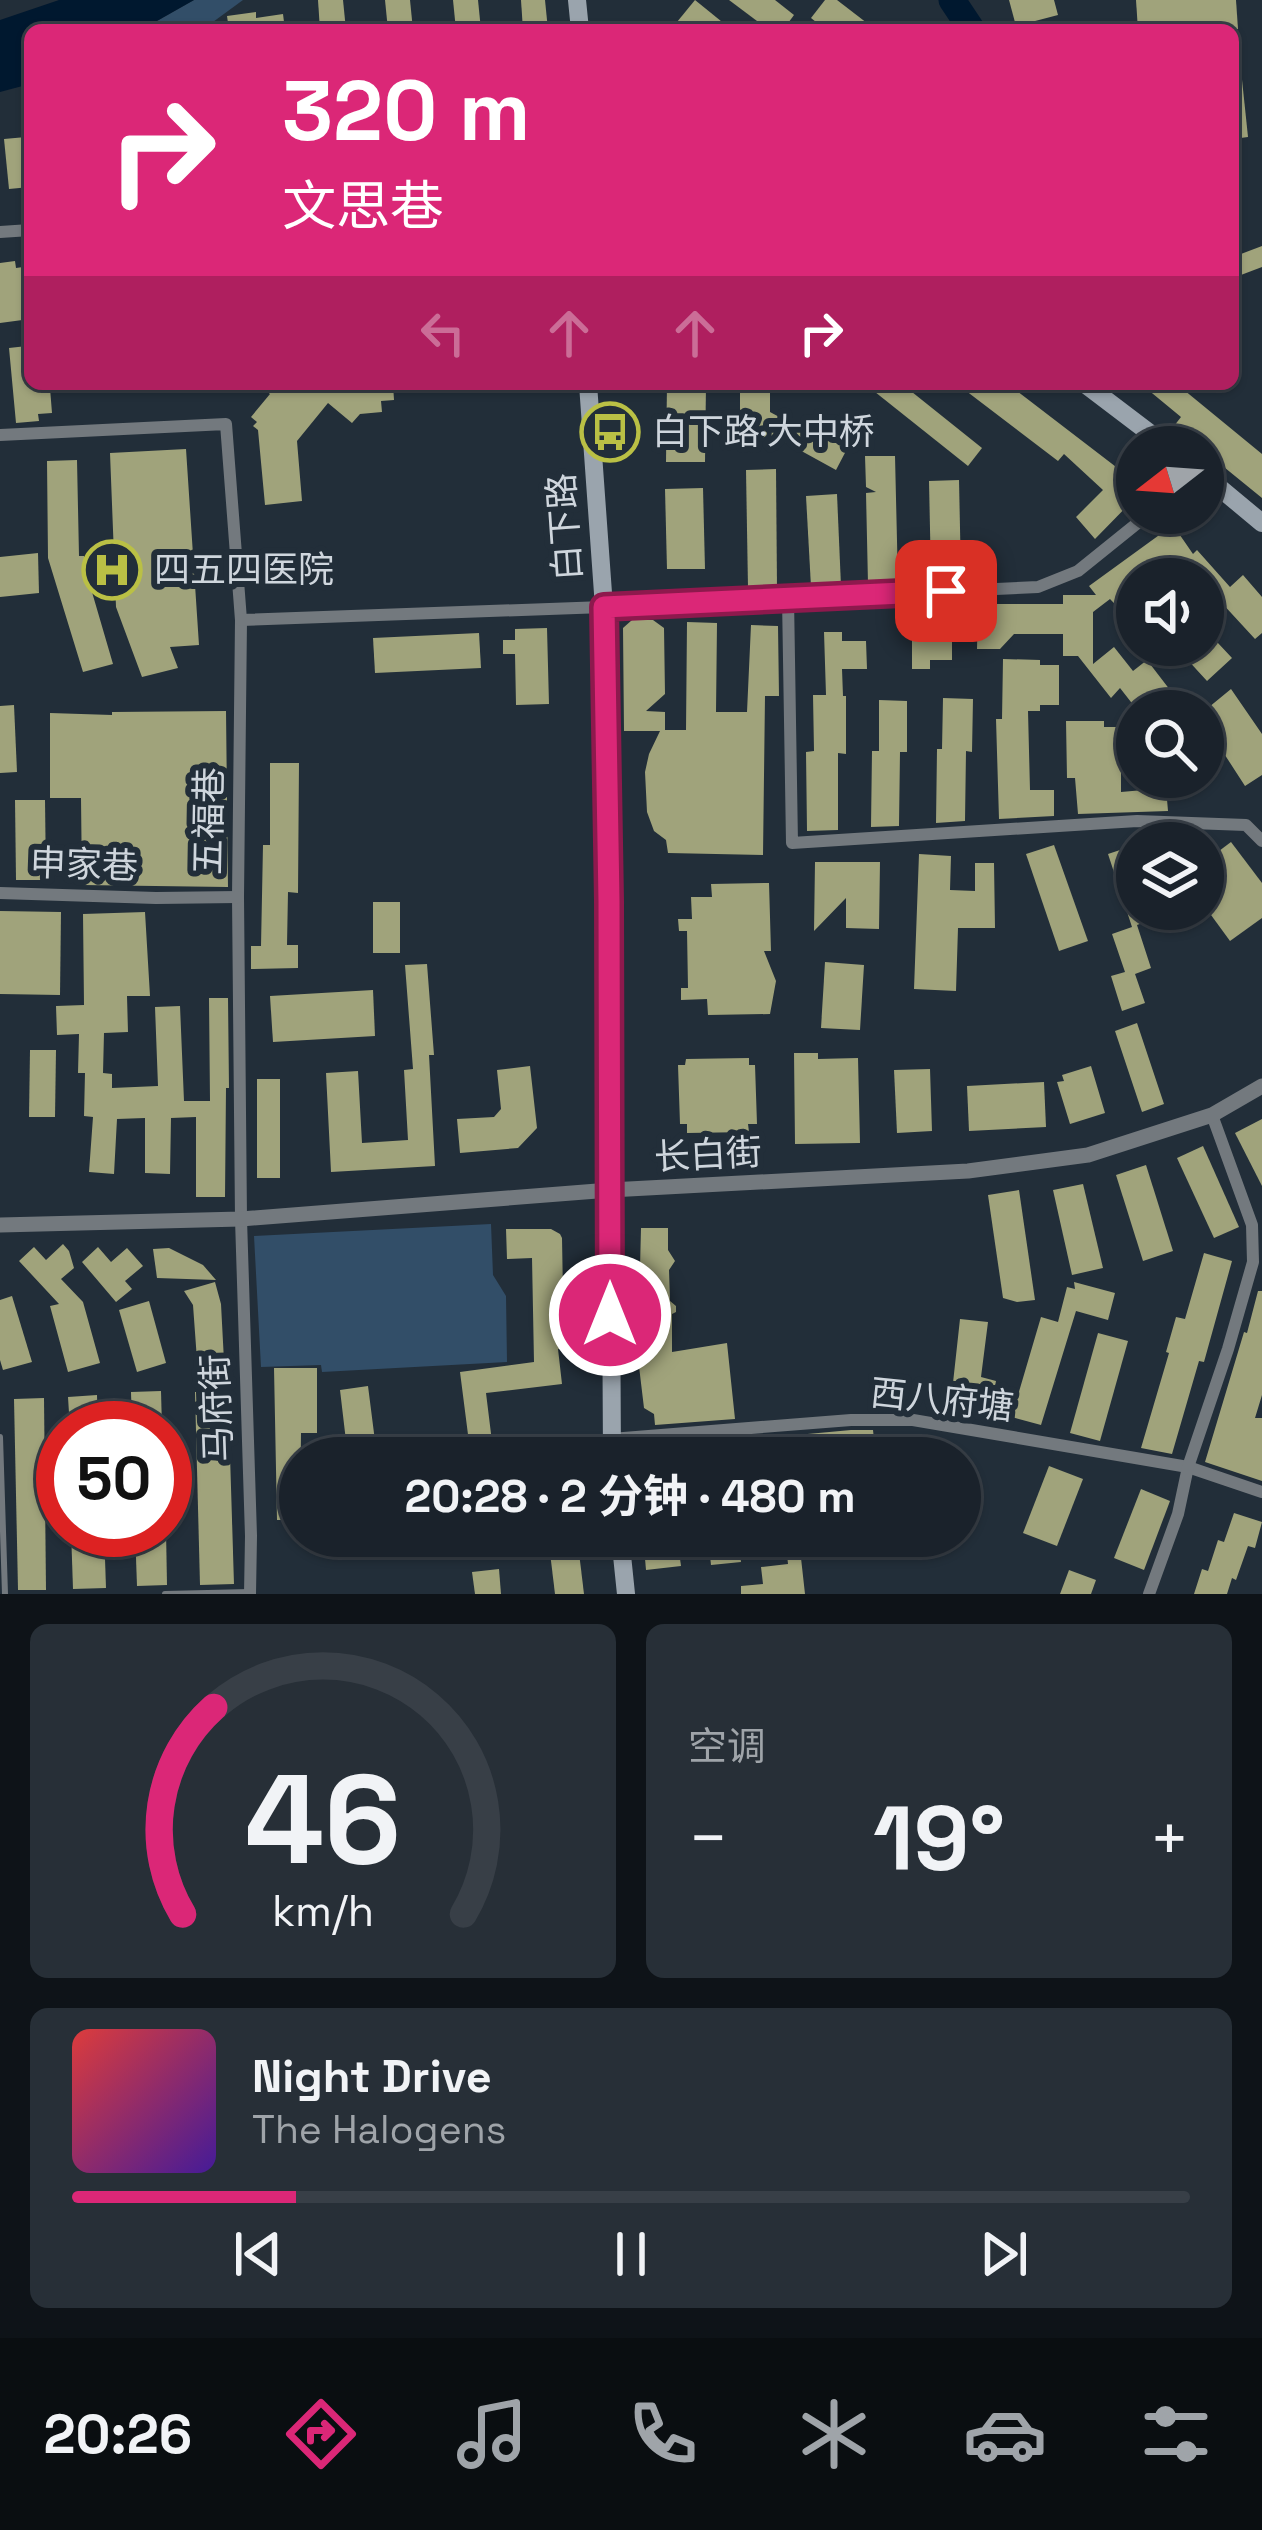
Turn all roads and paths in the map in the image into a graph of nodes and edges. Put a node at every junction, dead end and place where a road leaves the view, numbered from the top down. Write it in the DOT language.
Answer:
graph roads {
  1 [pos="588,390"];
  2 [pos="1092,390"];
  3 [pos="1140,426"];
  4 [pos="0,435"];
  5 [pos="1224,492"];
  6 [pos="1262,524"];
  7 [pos="1124,534"];
  8 [pos="788,598"];
  9 [pos="604,607"];
  10 [pos="241,620"];
  11 [pos="1262,841"];
  12 [pos="0,893"];
  13 [pos="238,897"];
  14 [pos="1262,1087"];
  15 [pos="1212,1115"];
  16 [pos="610,1190"];
  17 [pos="241,1219"];
  18 [pos="0,1225"];
  19 [pos="0,1437"];
  20 [pos="611,1437"];
  21 [pos="710,1437"];
  22 [pos="1188,1467"];
  23 [pos="1262,1492"];
  24 [pos="622,1557"];
  25 [pos="250,1593"];
  26 [pos="5,1594"];
  27 [pos="165,1594"];
  28 [pos="626,1594"];
  29 [pos="1149,1594"];
  1 -- 9 [label="main road, 白下路"];
  2 -- 3 [label="main road"];
  4 -- 10 [label="street, 五福巷"];
  5 -- 6 [label="main road"];
  7 -- 8 [label="street"];
  8 -- 9 [label="street"];
  8 -- 11 [label="street"];
  9 -- 10 [label="street"];
  9 -- 16 [label="main road, 白下路"];
  10 -- 13 [label="street, 五福巷"];
  12 -- 13 [label="street, 申家巷"];
  13 -- 17 [label="street, 五福巷"];
  14 -- 15 [label="street, 长白街"];
  15 -- 16 [label="street, 长白街"];
  15 -- 22 [label="street"];
  16 -- 17 [label="street, 长白街"];
  16 -- 20 [label="main road, 白下路"];
  17 -- 18 [label="street, 长白街"];
  17 -- 25 [label="street, 马府街"];
  19 -- 26 [label="lane"];
  21 -- 22 [label="street, 西八府塘"];
  22 -- 23 [label="street, 西八府塘"];
  22 -- 29 [label="street"];
  24 -- 28 [label="main road"];
  25 -- 27 [label="lane"];
}
